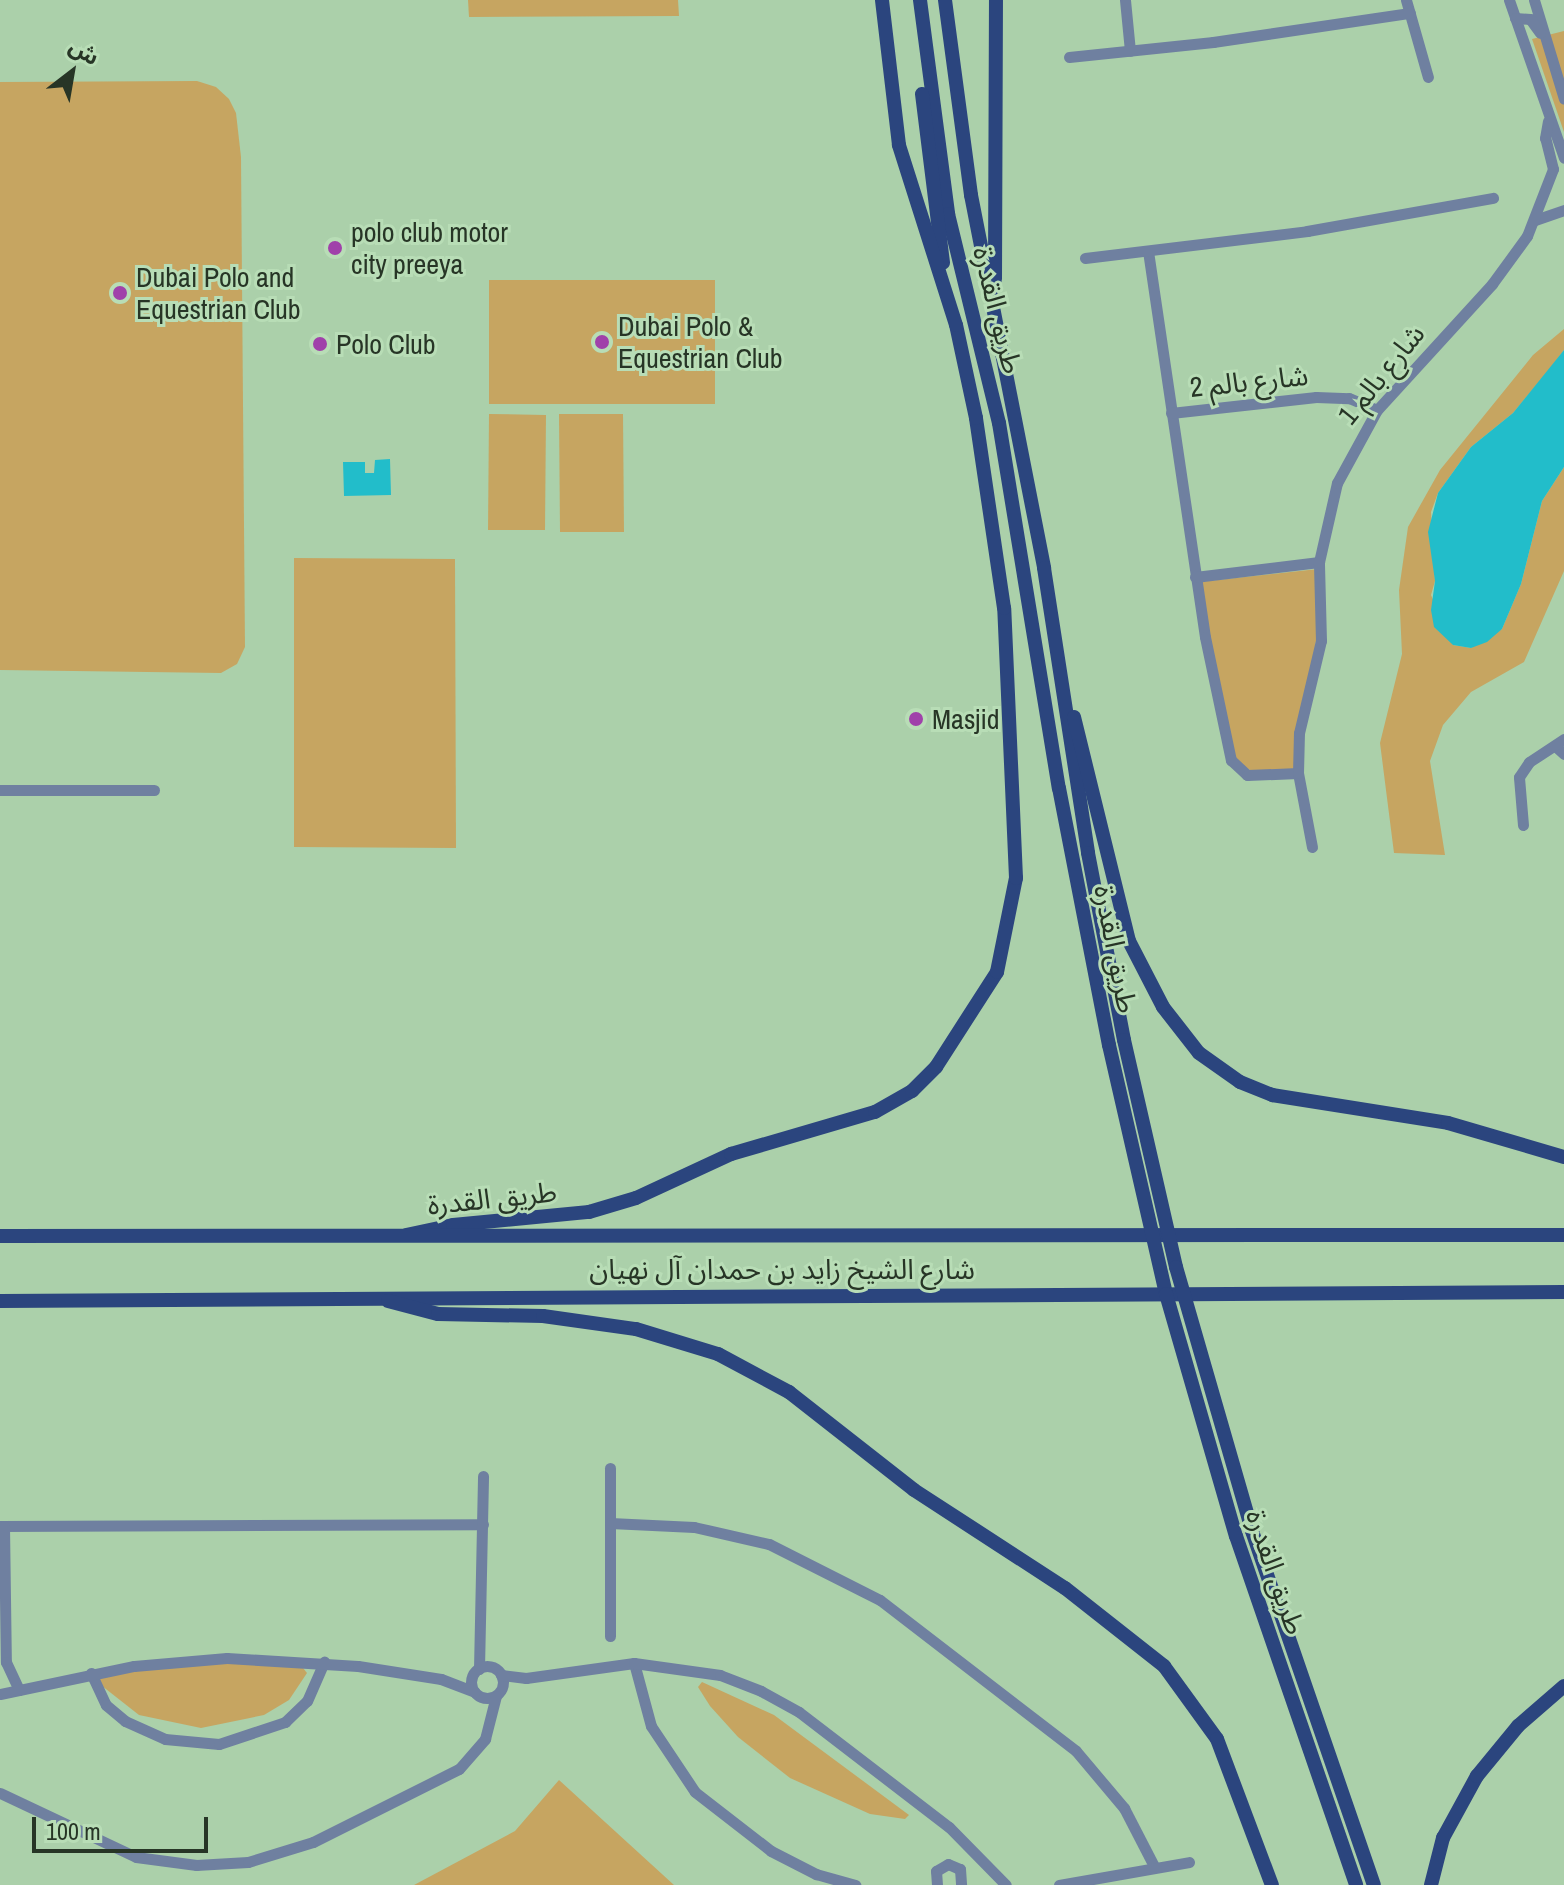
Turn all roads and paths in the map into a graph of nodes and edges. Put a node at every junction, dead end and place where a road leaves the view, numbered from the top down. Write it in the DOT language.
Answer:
graph roads {
  1 [pos="882,0"];
  2 [pos="920,0"];
  3 [pos="945,0"];
  4 [pos="996,0"];
  5 [pos="1125,0"];
  6 [pos="1406,0"];
  7 [pos="1509,0"];
  8 [pos="1534,0"];
  9 [pos="1410,13"];
  10 [pos="1515,18"];
  11 [pos="1130,51"];
  12 [pos="1069,57"];
  13 [pos="926,58"];
  14 [pos="1552,64"];
  15 [pos="1428,77"];
  16 [pos="1564,99"];
  17 [pos="1548,121"];
  18 [pos="1564,158"];
  19 [pos="1493,198"];
  20 [pos="1564,210"];
  21 [pos="1535,220"];
  22 [pos="1148,251"];
  23 [pos="1085,258"];
  24 [pos="995,312"];
  25 [pos="956,325"];
  26 [pos="1377,410"];
  27 [pos="1171,413"];
  28 [pos="1319,562"];
  29 [pos="1195,577"];
  30 [pos="1060,676"];
  31 [pos="1561,746"];
  32 [pos="1298,773"];
  33 [pos="0,790"];
  34 [pos="154,790"];
  35 [pos="1523,825"];
  36 [pos="1312,847"];
  37 [pos="1564,1157"];
  38 [pos="406,1235"];
  39 [pos="1564,1235"];
  40 [pos="0,1236"];
  41 [pos="1564,1292"];
  42 [pos="377,1297"];
  43 [pos="0,1301"];
  44 [pos="610,1468"];
  45 [pos="483,1476"];
  46 [pos="610,1523"];
  47 [pos="483,1524"];
  48 [pos="2,1526"];
  49 [pos="610,1636"];
  50 [pos="483,1641"];
  51 [pos="324,1662"];
  52 [pos="634,1663"];
  53 [pos="477,1671"];
  54 [pos="91,1673"];
  55 [pos="441,1679"];
  56 [pos="498,1681"];
  57 [pos="1564,1686"];
  58 [pos="19,1690"];
  59 [pos="0,1694"];
  60 [pos="478,1695"];
  61 [pos="490,1715"];
  62 [pos="0,1793"];
  63 [pos="1189,1862"];
  64 [pos="1154,1866"];
  65 [pos="855,1885"];
  66 [pos="937,1885"];
  67 [pos="961,1885"];
  68 [pos="1006,1885"];
  69 [pos="1059,1885"];
  70 [pos="1272,1885"];
  71 [pos="1356,1885"];
  72 [pos="1374,1885"];
  73 [pos="1431,1885"];
  1 -- 25 [label="main road, طريق القدرة"];
  2 -- 13 [label="main road, طريق القدرة"];
  3 -- 24 [label="main road, طريق القدرة"];
  4 -- 24 [label="main road, طريق القدرة"];
  5 -- 11 [label="street"];
  6 -- 9 [label="street"];
  7 -- 10 [label="street"];
  8 -- 14 [label="street"];
  9 -- 11 [label="street"];
  9 -- 15 [label="street"];
  10 -- 14 [label="street"];
  10 -- 17 [label="street"];
  11 -- 12 [label="street"];
  13 -- 25 [label="main road"];
  13 -- 71 [label="main road, طريق القدرة, bridge"];
  14 -- 16 [label="street"];
  17 -- 18 [label="street"];
  17 -- 21 [label="street, شارع بالم 1"];
  19 -- 22 [label="street"];
  20 -- 21 [label="street"];
  21 -- 26 [label="street, شارع بالم 1"];
  22 -- 23 [label="street"];
  22 -- 27 [label="street"];
  24 -- 30 [label="main road, طريق القدرة"];
  25 -- 38 [label="main road, طريق القدرة"];
  26 -- 27 [label="street, شارع بالم 2"];
  26 -- 28 [label="street, شارع بالم 1"];
  27 -- 29 [label="street"];
  28 -- 29 [label="street"];
  28 -- 32 [label="street, شارع بالم 1"];
  29 -- 32 [label="street"];
  30 -- 37 [label="main road"];
  30 -- 72 [label="main road, طريق القدرة, bridge"];
  31 -- 35 [label="street"];
  32 -- 36 [label="street, شارع بالم 1"];
  33 -- 34 [label="street"];
  38 -- 39 [label="main road, شارع الشيخ زايد بن حمدان آل نهيان"];
  38 -- 40 [label="main road, شارع الشيخ زايد بن حمدان آل نهيان"];
  41 -- 42 [label="main road, شارع الشيخ زايد بن حمدان آل نهيان"];
  42 -- 43 [label="main road, شارع الشيخ زايد بن حمدان آل نهيان"];
  42 -- 70 [label="main road"];
  44 -- 46 [label="street"];
  45 -- 47 [label="street"];
  46 -- 49 [label="street"];
  46 -- 64 [label="street"];
  47 -- 48 [label="street"];
  47 -- 50 [label="street"];
  48 -- 58 [label="street"];
  50 -- 53 [label="street"];
  50 -- 56 [label="street"];
  51 -- 54 [label="street"];
  51 -- 54 [label="street"];
  51 -- 55 [label="street"];
  52 -- 56 [label="street"];
  52 -- 65 [label="street"];
  52 -- 68 [label="street"];
  53 -- 55 [label="street"];
  53 -- 56 [label="street"];
  53 -- 60 [label="street"];
  54 -- 58 [label="street"];
  55 -- 60 [label="street"];
  56 -- 60 [label="street"];
  56 -- 61 [label="street"];
  57 -- 73 [label="main road"];
  58 -- 59 [label="street"];
  60 -- 61 [label="street"];
  61 -- 62 [label="street"];
  63 -- 64 [label="street"];
  64 -- 69 [label="street"];
  66 -- 67 [label="street"];
}
